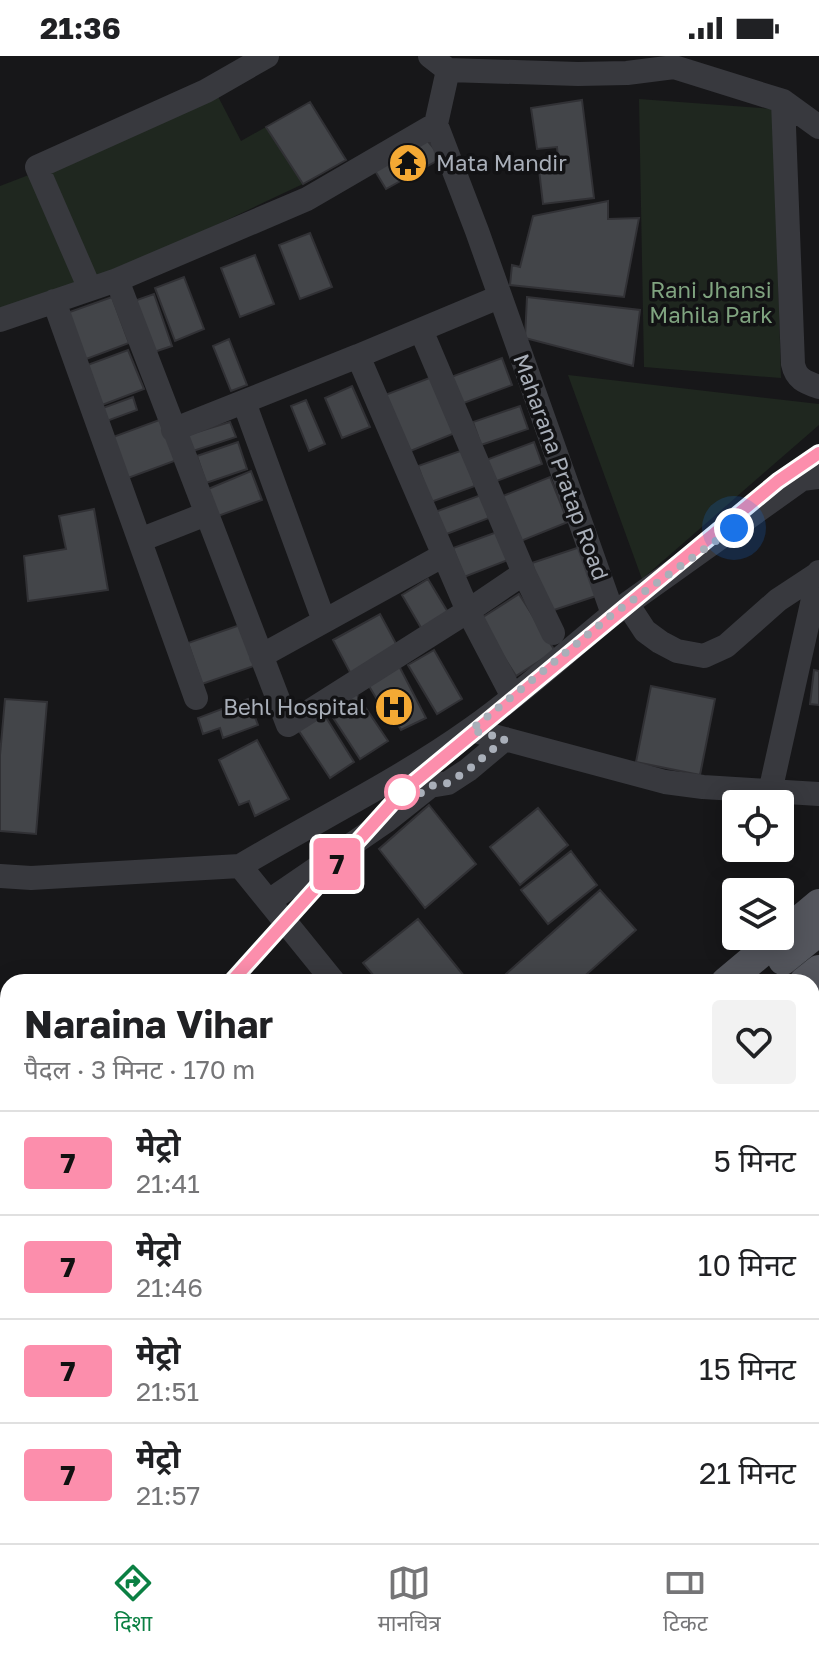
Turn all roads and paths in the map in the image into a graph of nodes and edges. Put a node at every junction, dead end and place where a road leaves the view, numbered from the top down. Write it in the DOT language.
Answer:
graph roads {
  1 [pos="267,56"];
  2 [pos="680,62"];
  3 [pos="439,63"];
  4 [pos="783,101"];
  5 [pos="436,124"];
  6 [pos="819,127"];
  7 [pos="117,280"];
  8 [pos="90,289"];
  9 [pos="499,297"];
  10 [pos="54,301"];
  11 [pos="0,320"];
  12 [pos="421,330"];
  13 [pos="358,356"];
  14 [pos="819,387"];
  15 [pos="244,402"];
  16 [pos="173,430"];
  17 [pos="819,477"];
  18 [pos="206,514"];
  19 [pos="140,540"];
  20 [pos="444,555"];
  21 [pos="819,572"];
  22 [pos="524,573"];
  23 [pos="621,609"];
  24 [pos="468,611"];
  25 [pos="324,621"];
  26 [pos="553,633"];
  27 [pos="261,656"];
  28 [pos="513,697"];
  29 [pos="196,698"];
  30 [pos="471,730"];
  31 [pos="505,739"];
  32 [pos="749,790"];
  33 [pos="770,790"];
  34 [pos="794,793"];
  35 [pos="819,794"];
  36 [pos="240,866"];
  37 [pos="0,876"];
  38 [pos="269,901"];
  39 [pos="819,904"];
  40 [pos="819,931"];
  41 [pos="324,974"];
  42 [pos="736,974"];
  43 [pos="767,974"];
  1 -- 8 [label="street"];
  2 -- 3 [label="street"];
  2 -- 4 [label="street"];
  3 -- 5 [label="street"];
  4 -- 6 [label="street"];
  4 -- 14 [label="street"];
  5 -- 7 [label="street"];
  5 -- 9 [label="street, Maharana Pratap Road"];
  7 -- 8 [label="street"];
  7 -- 16 [label="street"];
  8 -- 10 [label="street"];
  9 -- 12 [label="street"];
  9 -- 23 [label="street, Maharana Pratap Road"];
  10 -- 11 [label="street"];
  10 -- 19 [label="street"];
  12 -- 13 [label="street"];
  12 -- 22 [label="street"];
  13 -- 15 [label="street"];
  13 -- 20 [label="street"];
  15 -- 16 [label="street"];
  15 -- 25 [label="street"];
  16 -- 18 [label="street"];
  17 -- 23 [label="street"];
  18 -- 19 [label="street"];
  18 -- 27 [label="street"];
  19 -- 29 [label="street"];
  20 -- 24 [label="street"];
  20 -- 25 [label="street"];
  21 -- 23 [label="street, Maharana Pratap Road"];
  21 -- 33 [label="street"];
  22 -- 24 [label="street"];
  22 -- 26 [label="street"];
  23 -- 28 [label="street"];
  24 -- 27 [label="street"];
  24 -- 28 [label="street"];
  25 -- 27 [label="street"];
  28 -- 30 [label="street"];
  30 -- 31 [label="street"];
  30 -- 36 [label="street"];
  31 -- 32 [label="street"];
  31 -- 38 [label="street"];
  34 -- 35 [label="street"];
  36 -- 37 [label="street"];
  36 -- 38 [label="street"];
  38 -- 41 [label="street"];
  39 -- 42 [label="main road"];
  40 -- 43 [label="main road"];
}
